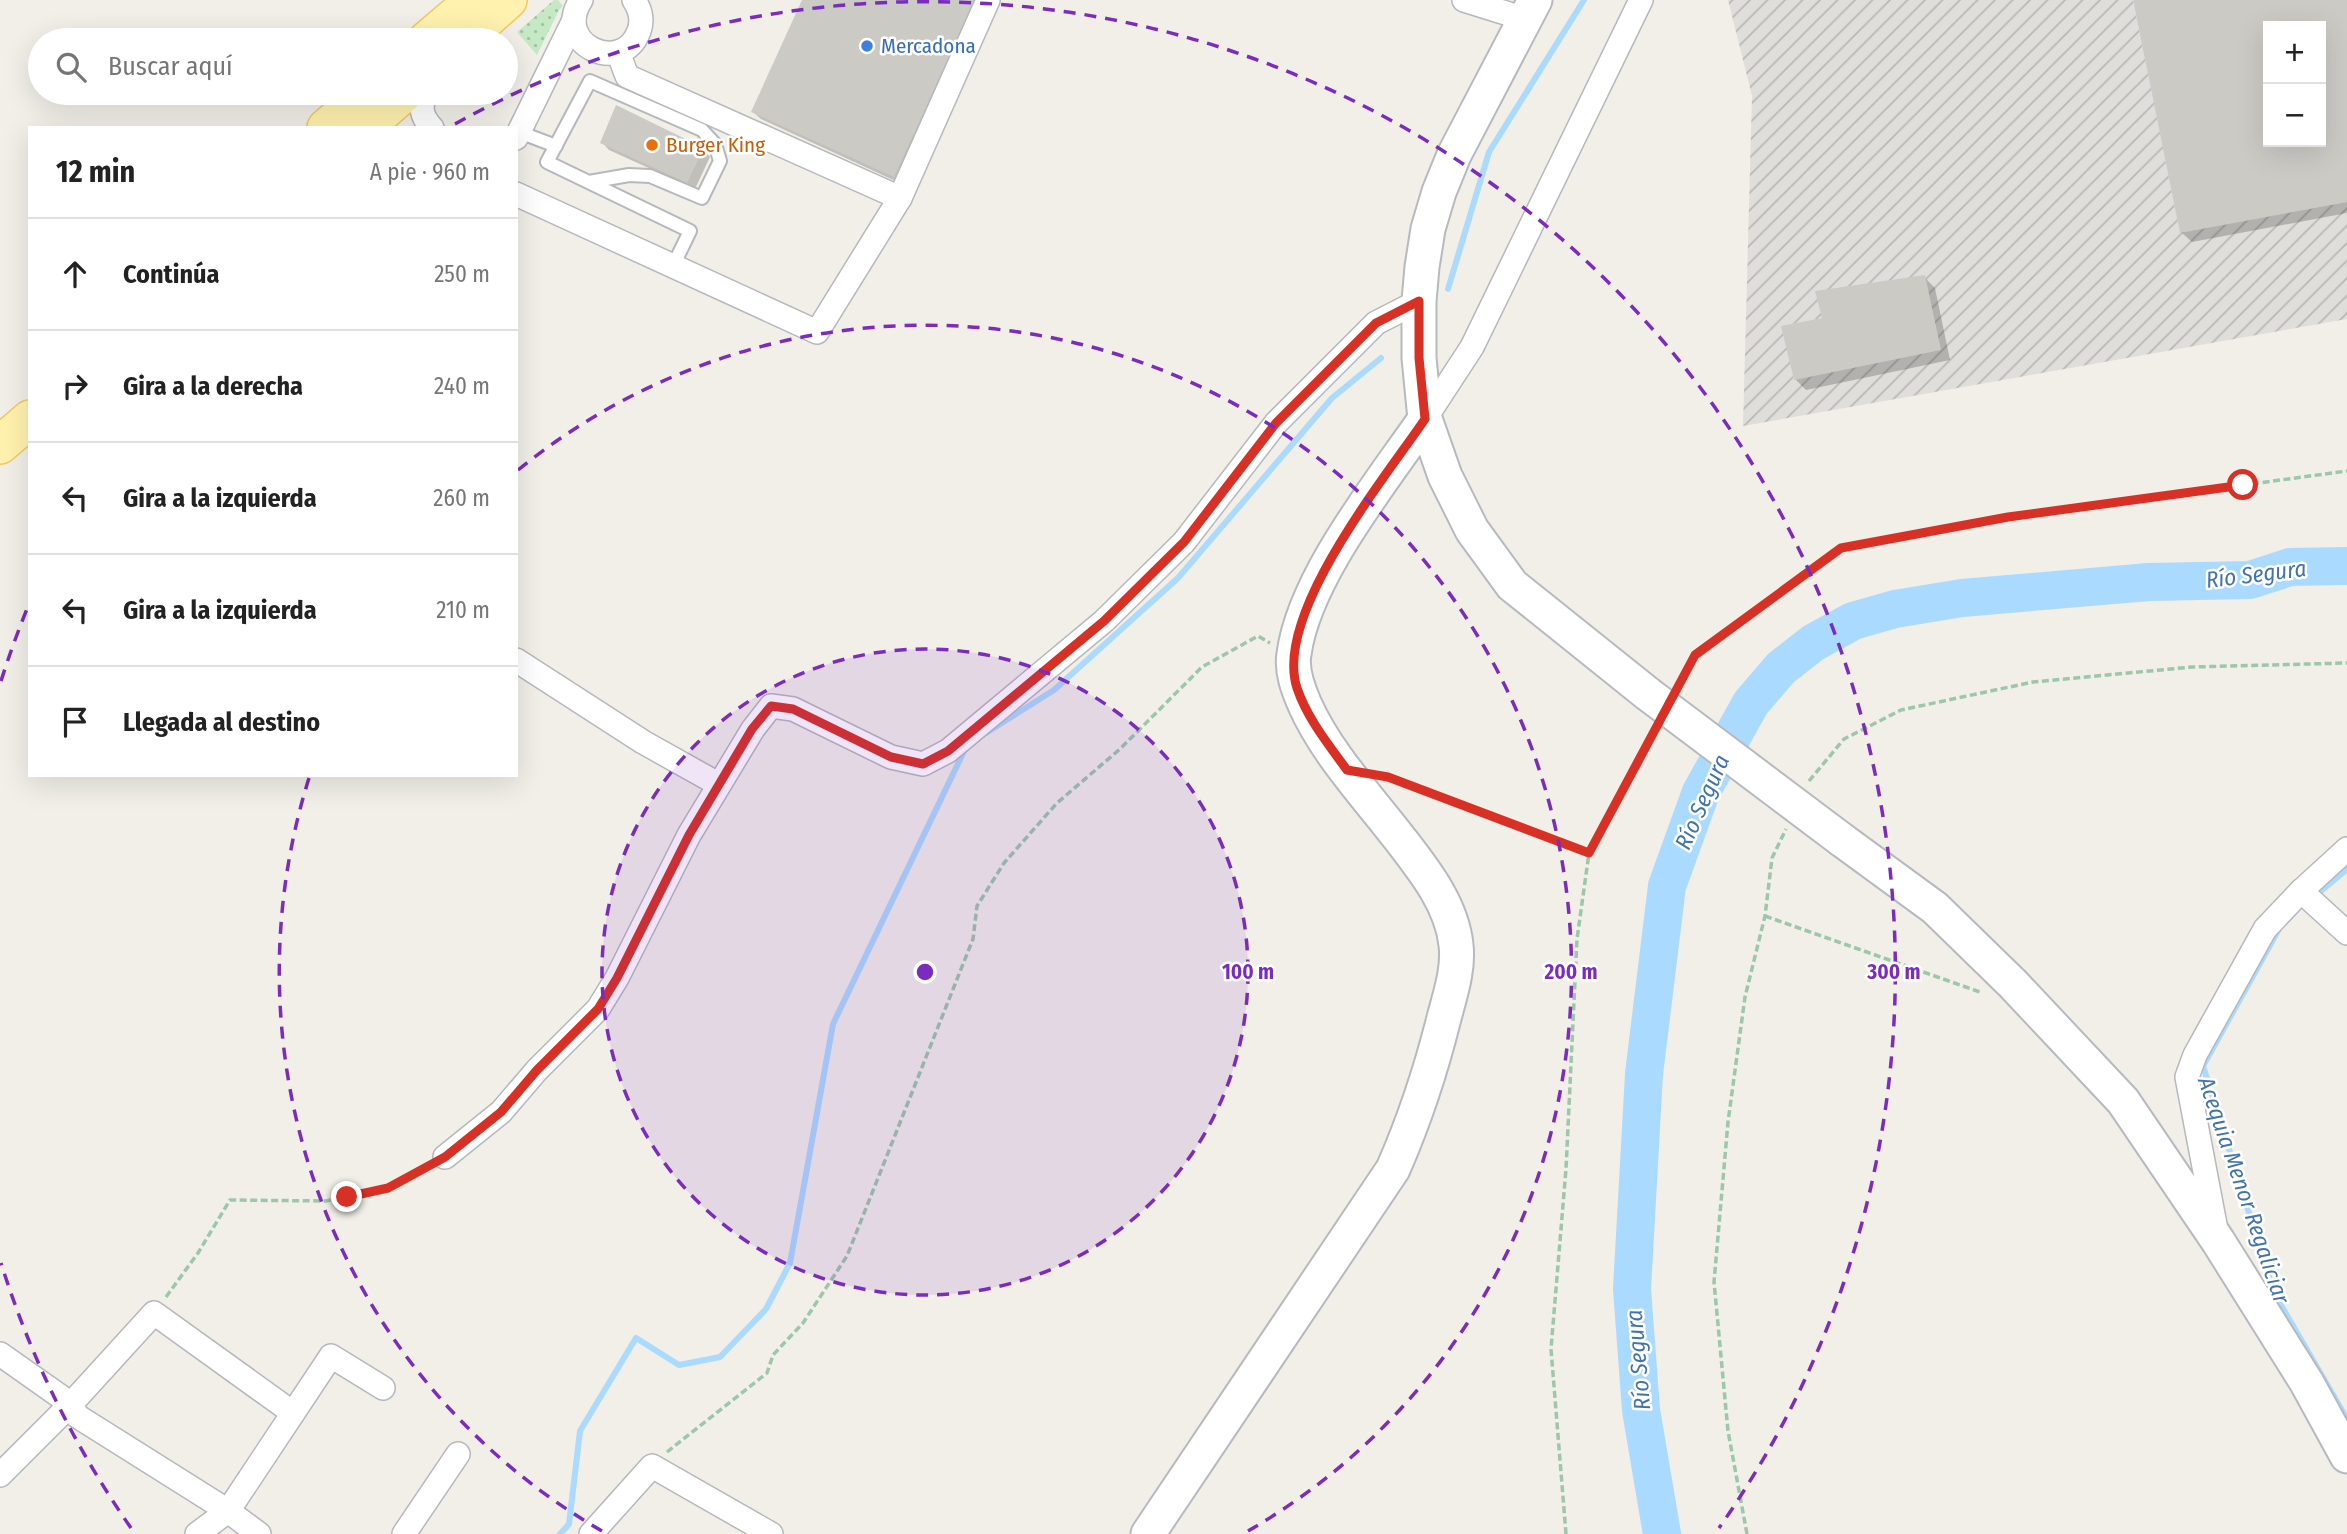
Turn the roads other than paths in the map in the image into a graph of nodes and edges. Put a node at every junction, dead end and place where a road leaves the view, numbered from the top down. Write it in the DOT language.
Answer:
graph roads {
  1 [pos="474,0"];
  2 [pos="508,0"];
  3 [pos="988,0"];
  4 [pos="1464,0"];
  5 [pos="1642,0"];
  6 [pos="641,5"];
  7 [pos="1530,9"];
  8 [pos="578,10"];
  9 [pos="441,28"];
  10 [pos="476,28"];
  11 [pos="618,52"];
  12 [pos="352,105"];
  13 [pos="390,105"];
  14 [pos="421,105"];
  15 [pos="328,126"];
  16 [pos="366,126"];
  17 [pos="430,126"];
  18 [pos="518,135"];
  19 [pos="556,146"];
  20 [pos="589,183"];
  21 [pos="518,195"];
  22 [pos="900,198"];
  23 [pos="673,266"];
  24 [pos="1419,301"];
  25 [pos="28,391"];
  26 [pos="0,415"];
  27 [pos="1425,419"];
  28 [pos="28,421"];
  29 [pos="0,445"];
  30 [pos="518,661"];
  31 [pos="718,784"];
  32 [pos="2347,849"];
  33 [pos="2301,891"];
  34 [pos="2347,933"];
  35 [pos="445,1157"];
  36 [pos="2218,1241"];
  37 [pos="0,1354"];
  38 [pos="383,1388"];
  39 [pos="71,1404"];
  40 [pos="293,1413"];
  41 [pos="458,1454"];
  42 [pos="2347,1456"];
  43 [pos="0,1475"];
  44 [pos="228,1511"];
  45 [pos="197,1534"];
  46 [pos="259,1534"];
  47 [pos="404,1534"];
  48 [pos="591,1534"];
  49 [pos="771,1534"];
  50 [pos="1147,1534"];
  1 -- 9 [label="main road"];
  2 -- 10 [label="main road"];
  3 -- 22 [label="street"];
  4 -- 7 [label="street"];
  5 -- 27 [label="street"];
  6 -- 11 [label="street"];
  7 -- 24 [label="main road"];
  8 -- 11 [label="street"];
  8 -- 18 [label="street"];
  11 -- 22 [label="street"];
  12 -- 15 [label="main road"];
  13 -- 16 [label="main road"];
  14 -- 17 [label="street"];
  18 -- 19 [label="lane"];
  19 -- 20 [label="lane"];
  19 -- 20 [label="lane"];
  20 -- 23 [label="lane"];
  21 -- 23 [label="street"];
  22 -- 23 [label="street"];
  24 -- 27 [label="main road"];
  24 -- 31 [label="street"];
  25 -- 26 [label="main road"];
  27 -- 36 [label="main road, bridge"];
  27 -- 50 [label="main road"];
  28 -- 29 [label="main road"];
  30 -- 31 [label="street"];
  31 -- 35 [label="street"];
  32 -- 33 [label="street"];
  33 -- 34 [label="street"];
  33 -- 36 [label="street"];
  36 -- 42 [label="main road"];
  37 -- 39 [label="street"];
  38 -- 40 [label="street"];
  39 -- 40 [label="street"];
  39 -- 43 [label="street"];
  39 -- 44 [label="street"];
  40 -- 44 [label="street"];
  41 -- 47 [label="street"];
  44 -- 45 [label="street"];
  44 -- 46 [label="street"];
  48 -- 49 [label="street"];
}
